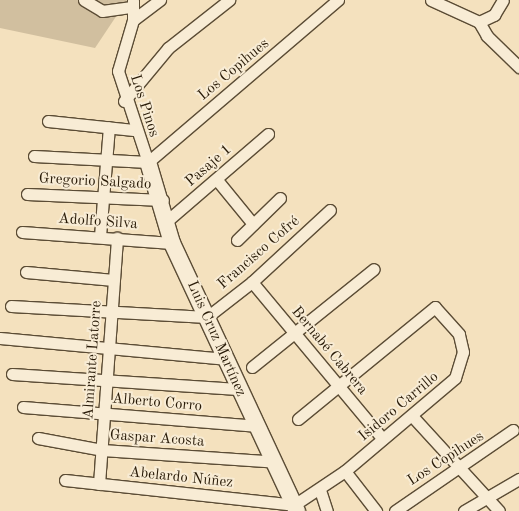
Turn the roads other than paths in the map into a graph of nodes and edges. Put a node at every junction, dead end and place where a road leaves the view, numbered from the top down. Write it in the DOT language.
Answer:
graph roads {
  1 [pos="84,0"];
  2 [pos="160,0"];
  3 [pos="229,0"];
  4 [pos="338,0"];
  5 [pos="431,0"];
  6 [pos="503,0"];
  7 [pos="132,4"];
  8 [pos="133,20"];
  9 [pos="479,22"];
  10 [pos="519,67"];
  11 [pos="124,101"];
  12 [pos="48,121"];
  13 [pos="109,127"];
  14 [pos="134,130"];
  15 [pos="268,134"];
  16 [pos="34,156"];
  17 [pos="107,161"];
  18 [pos="148,162"];
  19 [pos="217,180"];
  20 [pos="27,194"];
  21 [pos="280,198"];
  22 [pos="104,199"];
  23 [pos="163,200"];
  24 [pos="330,210"];
  25 [pos="168,220"];
  26 [pos="253,224"];
  27 [pos="22,232"];
  28 [pos="100,236"];
  29 [pos="117,238"];
  30 [pos="237,240"];
  31 [pos="172,243"];
  32 [pos="374,269"];
  33 [pos="26,272"];
  34 [pos="114,280"];
  35 [pos="252,282"];
  36 [pos="11,306"];
  37 [pos="111,315"];
  38 [pos="207,317"];
  39 [pos="296,335"];
  40 [pos="0,338"];
  41 [pos="109,348"];
  42 [pos="226,359"];
  43 [pos="252,367"];
  44 [pos="12,374"];
  45 [pos="106,380"];
  46 [pos="339,386"];
  47 [pos="238,389"];
  48 [pos="24,407"];
  49 [pos="104,414"];
  50 [pos="413,417"];
  51 [pos="298,419"];
  52 [pos="258,426"];
  53 [pos="513,430"];
  54 [pos="38,438"];
  55 [pos="383,439"];
  56 [pos="102,450"];
  57 [pos="276,462"];
  58 [pos="460,468"];
  59 [pos="345,471"];
  60 [pos="519,479"];
  61 [pos="65,480"];
  62 [pos="99,484"];
  63 [pos="320,490"];
  64 [pos="486,497"];
  65 [pos="295,508"];
  66 [pos="327,511"];
  67 [pos="376,511"];
  68 [pos="395,511"];
  69 [pos="464,511"];
  70 [pos="499,511"];
  1 -- 7 [label="street"];
  2 -- 8 [label="street"];
  3 -- 11 [label="street"];
  4 -- 18 [label="street, Los Copihues"];
  5 -- 9 [label="street"];
  6 -- 9 [label="street"];
  7 -- 8 [label="street, Los Pinos"];
  8 -- 11 [label="street, Los Pinos"];
  9 -- 10 [label="street"];
  11 -- 14 [label="street, Los Pinos"];
  12 -- 13 [label="street"];
  13 -- 14 [label="street"];
  13 -- 17 [label="street"];
  14 -- 18 [label="street, Los Pinos"];
  15 -- 19 [label="street, Pasaje 1"];
  16 -- 17 [label="street"];
  17 -- 18 [label="street"];
  17 -- 22 [label="street"];
  18 -- 23 [label="street, Luis Cruz Martínez"];
  19 -- 25 [label="street, Pasaje 1"];
  19 -- 26 [label="street"];
  20 -- 22 [label="street, Gregorio Salgado"];
  21 -- 26 [label="street"];
  22 -- 23 [label="street, Gregorio Salgado"];
  22 -- 28 [label="street"];
  23 -- 25 [label="street, Luis Cruz Martínez"];
  24 -- 35 [label="street, Francisco Cofré"];
  25 -- 31 [label="street, Luis Cruz Martínez"];
  26 -- 30 [label="street"];
  27 -- 28 [label="street, Adolfo Silva"];
  28 -- 29 [label="street, Adolfo Silva"];
  29 -- 31 [label="street, Adolfo Silva"];
  29 -- 34 [label="street, Almirante Latorre"];
  31 -- 38 [label="street, Luis Cruz Martínez"];
  32 -- 39 [label="street"];
  33 -- 34 [label="street"];
  34 -- 37 [label="street, Almirante Latorre"];
  35 -- 38 [label="street, Francisco Cofré"];
  35 -- 39 [label="street, Bernabé Cabrera"];
  36 -- 37 [label="street"];
  37 -- 38 [label="street"];
  37 -- 41 [label="street, Almirante Latorre"];
  38 -- 42 [label="street, Luis Cruz Martínez"];
  39 -- 43 [label="street"];
  39 -- 46 [label="street, Bernabé Cabrera"];
  40 -- 41 [label="street"];
  41 -- 42 [label="street"];
  41 -- 45 [label="street, Almirante Latorre"];
  42 -- 47 [label="street, Luis Cruz Martínez"];
  44 -- 45 [label="street"];
  45 -- 47 [label="street"];
  45 -- 49 [label="street, Almirante Latorre"];
  46 -- 50 [label="street, Isidoro Carrillo"];
  46 -- 51 [label="street"];
  46 -- 55 [label="street, Bernabé Cabrera"];
  47 -- 52 [label="street, Luis Cruz Martínez"];
  48 -- 49 [label="street, Alberto Corro"];
  49 -- 52 [label="street, Alberto Corro"];
  49 -- 56 [label="street, Almirante Latorre"];
  50 -- 55 [label="street, Isidoro Carrillo"];
  50 -- 58 [label="street"];
  52 -- 57 [label="street, Luis Cruz Martínez"];
  53 -- 58 [label="street, Los Copihues"];
  54 -- 56 [label="street, Gaspar Acosta"];
  55 -- 59 [label="street, Isidoro Carrillo"];
  56 -- 57 [label="street, Gaspar Acosta"];
  56 -- 62 [label="street, Almirante Latorre"];
  57 -- 65 [label="street, Luis Cruz Martínez"];
  58 -- 64 [label="street"];
  58 -- 68 [label="street, Los Copihues"];
  59 -- 63 [label="street, Isidoro Carrillo"];
  59 -- 67 [label="street"];
  60 -- 64 [label="street"];
  61 -- 62 [label="street, Abelardo Núñez"];
  62 -- 65 [label="street, Abelardo Núñez"];
  63 -- 65 [label="street, Isidoro Carrillo"];
  63 -- 66 [label="street"];
  64 -- 69 [label="street"];
  64 -- 70 [label="street"];
}
